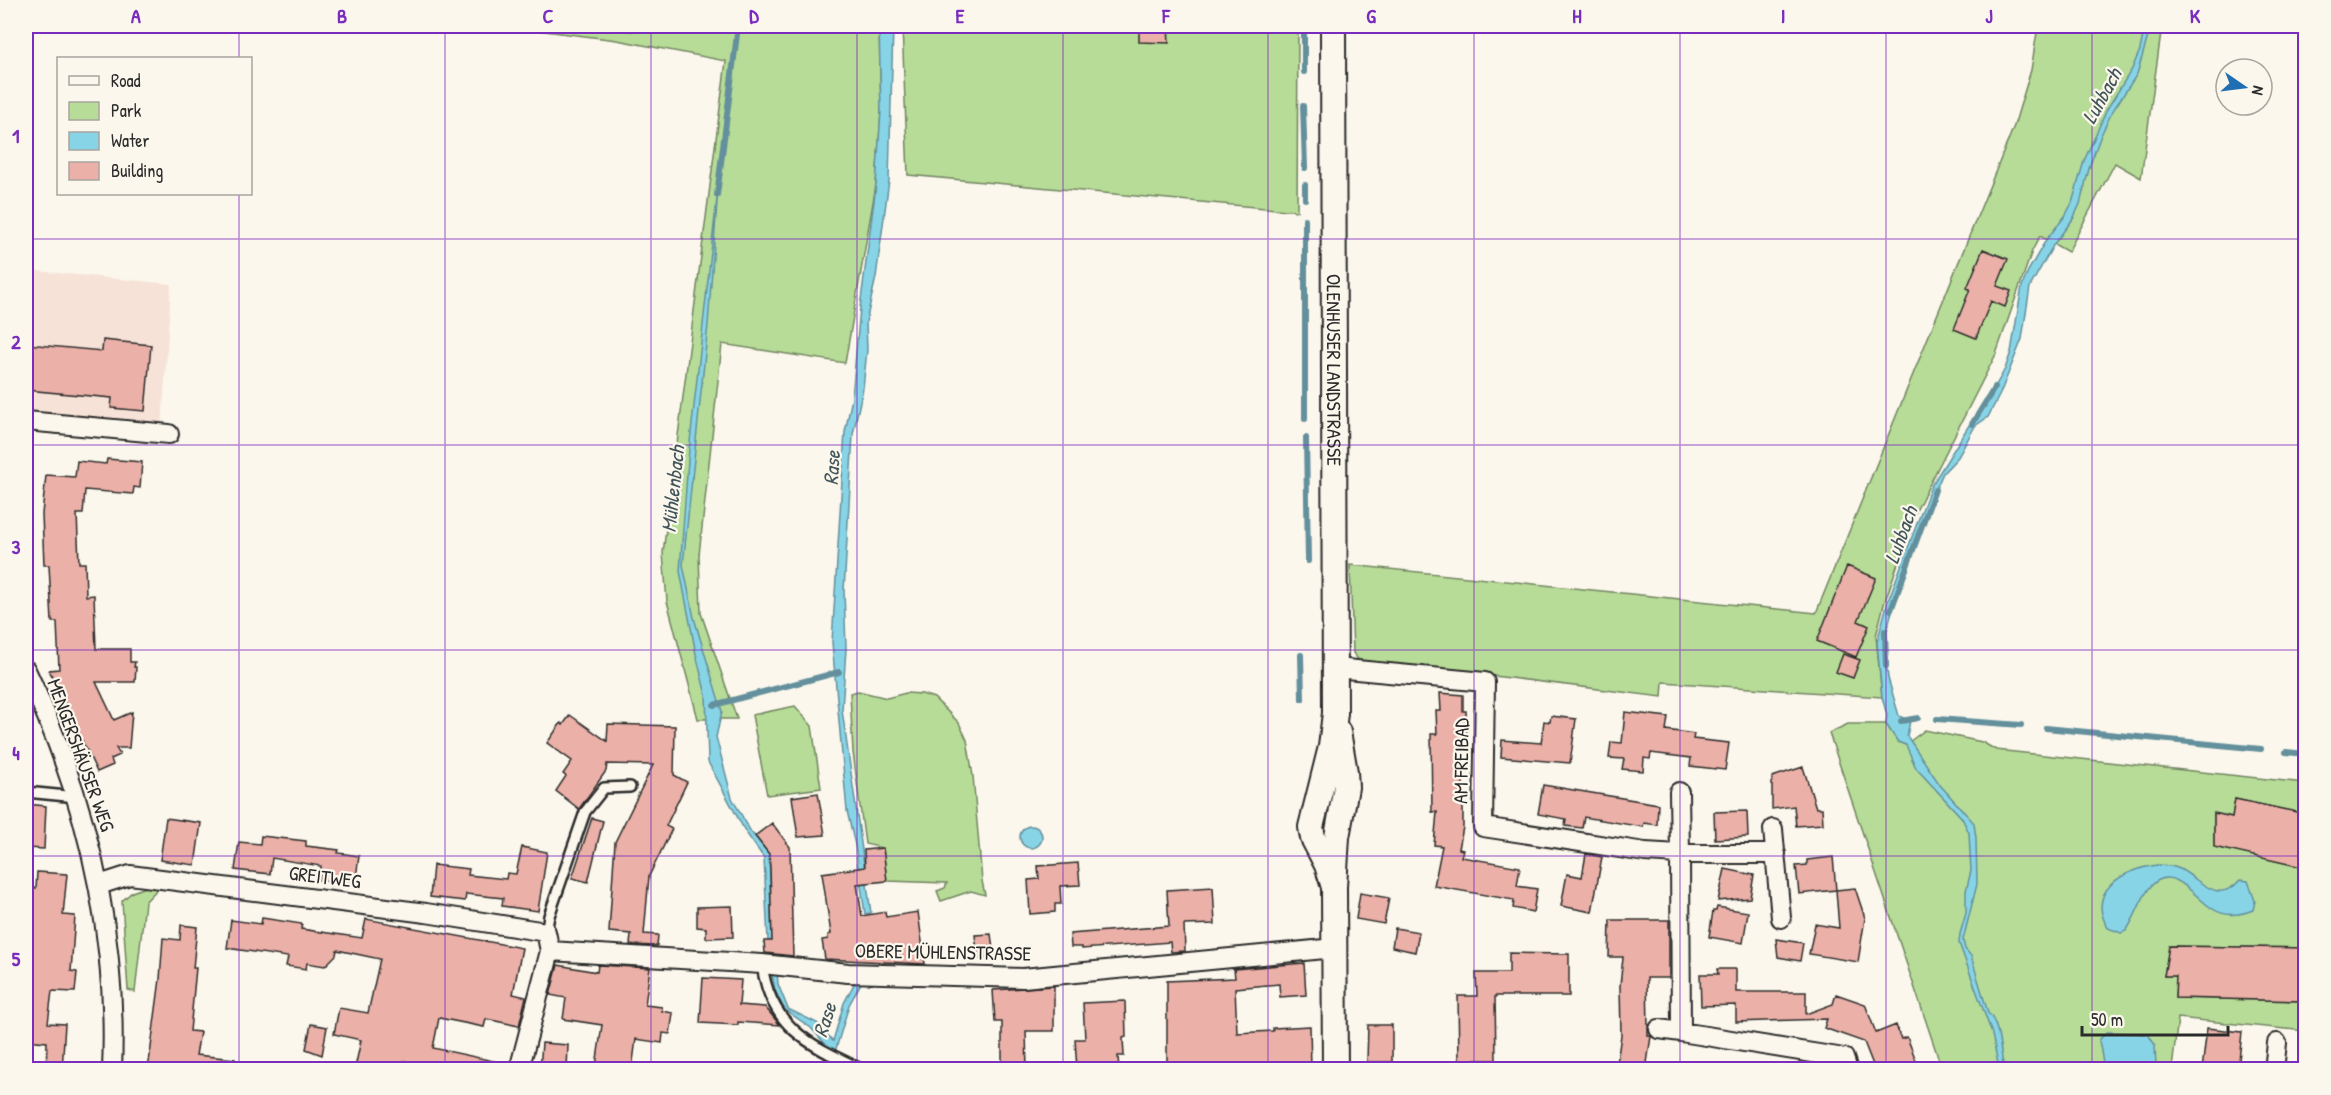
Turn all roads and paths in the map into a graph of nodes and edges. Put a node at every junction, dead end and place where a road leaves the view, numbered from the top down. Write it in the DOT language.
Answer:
graph roads {
  1 [pos="1333,26"];
  2 [pos="26,421"];
  3 [pos="169,434"];
  4 [pos="1335,668"];
  5 [pos="26,670"];
  6 [pos="630,787"];
  7 [pos="26,792"];
  8 [pos="1679,792"];
  9 [pos="77,796"];
  10 [pos="1773,829"];
  11 [pos="1680,854"];
  12 [pos="1776,854"];
  13 [pos="99,885"];
  14 [pos="1781,918"];
  15 [pos="546,932"];
  16 [pos="1335,948"];
  17 [pos="550,951"];
  18 [pos="770,965"];
  19 [pos="1659,1029"];
  20 [pos="1681,1032"];
  21 [pos="2277,1043"];
  22 [pos="112,1070"];
  23 [pos="519,1070"];
  24 [pos="863,1070"];
  25 [pos="1335,1070"];
  26 [pos="1848,1070"];
  27 [pos="2274,1070"];
  1 -- 4 [label="street, OLENHUSER LANDSTRASSE"];
  2 -- 3 [label="street"];
  4 -- 11 [label="street, AM FREIBAD"];
  4 -- 16 [label="street, OLENHUSER LANDSTRASSE"];
  5 -- 9 [label="street, MENGERSHÄUSER WEG"];
  6 -- 15 [label="lane"];
  7 -- 9 [label="lane"];
  8 -- 11 [label="street"];
  9 -- 13 [label="street, MENGERSHÄUSER WEG"];
  10 -- 12 [label="street"];
  11 -- 12 [label="street, AM FREIBAD"];
  11 -- 20 [label="street"];
  12 -- 14 [label="street"];
  13 -- 15 [label="street, GREITWEG"];
  13 -- 22 [label="street, MENGERSHÄUSER WEG"];
  15 -- 17 [label="street"];
  16 -- 18 [label="street, OBERE MÜHLENSTRASSE"];
  16 -- 25 [label="street, OLENHUSER LANDSTRASSE"];
  17 -- 18 [label="street, OBERE MÜHLENSTRASSE"];
  17 -- 23 [label="street"];
  18 -- 24 [label="lane"];
  19 -- 20 [label="street"];
  20 -- 26 [label="street"];
  21 -- 27 [label="street"];
}
